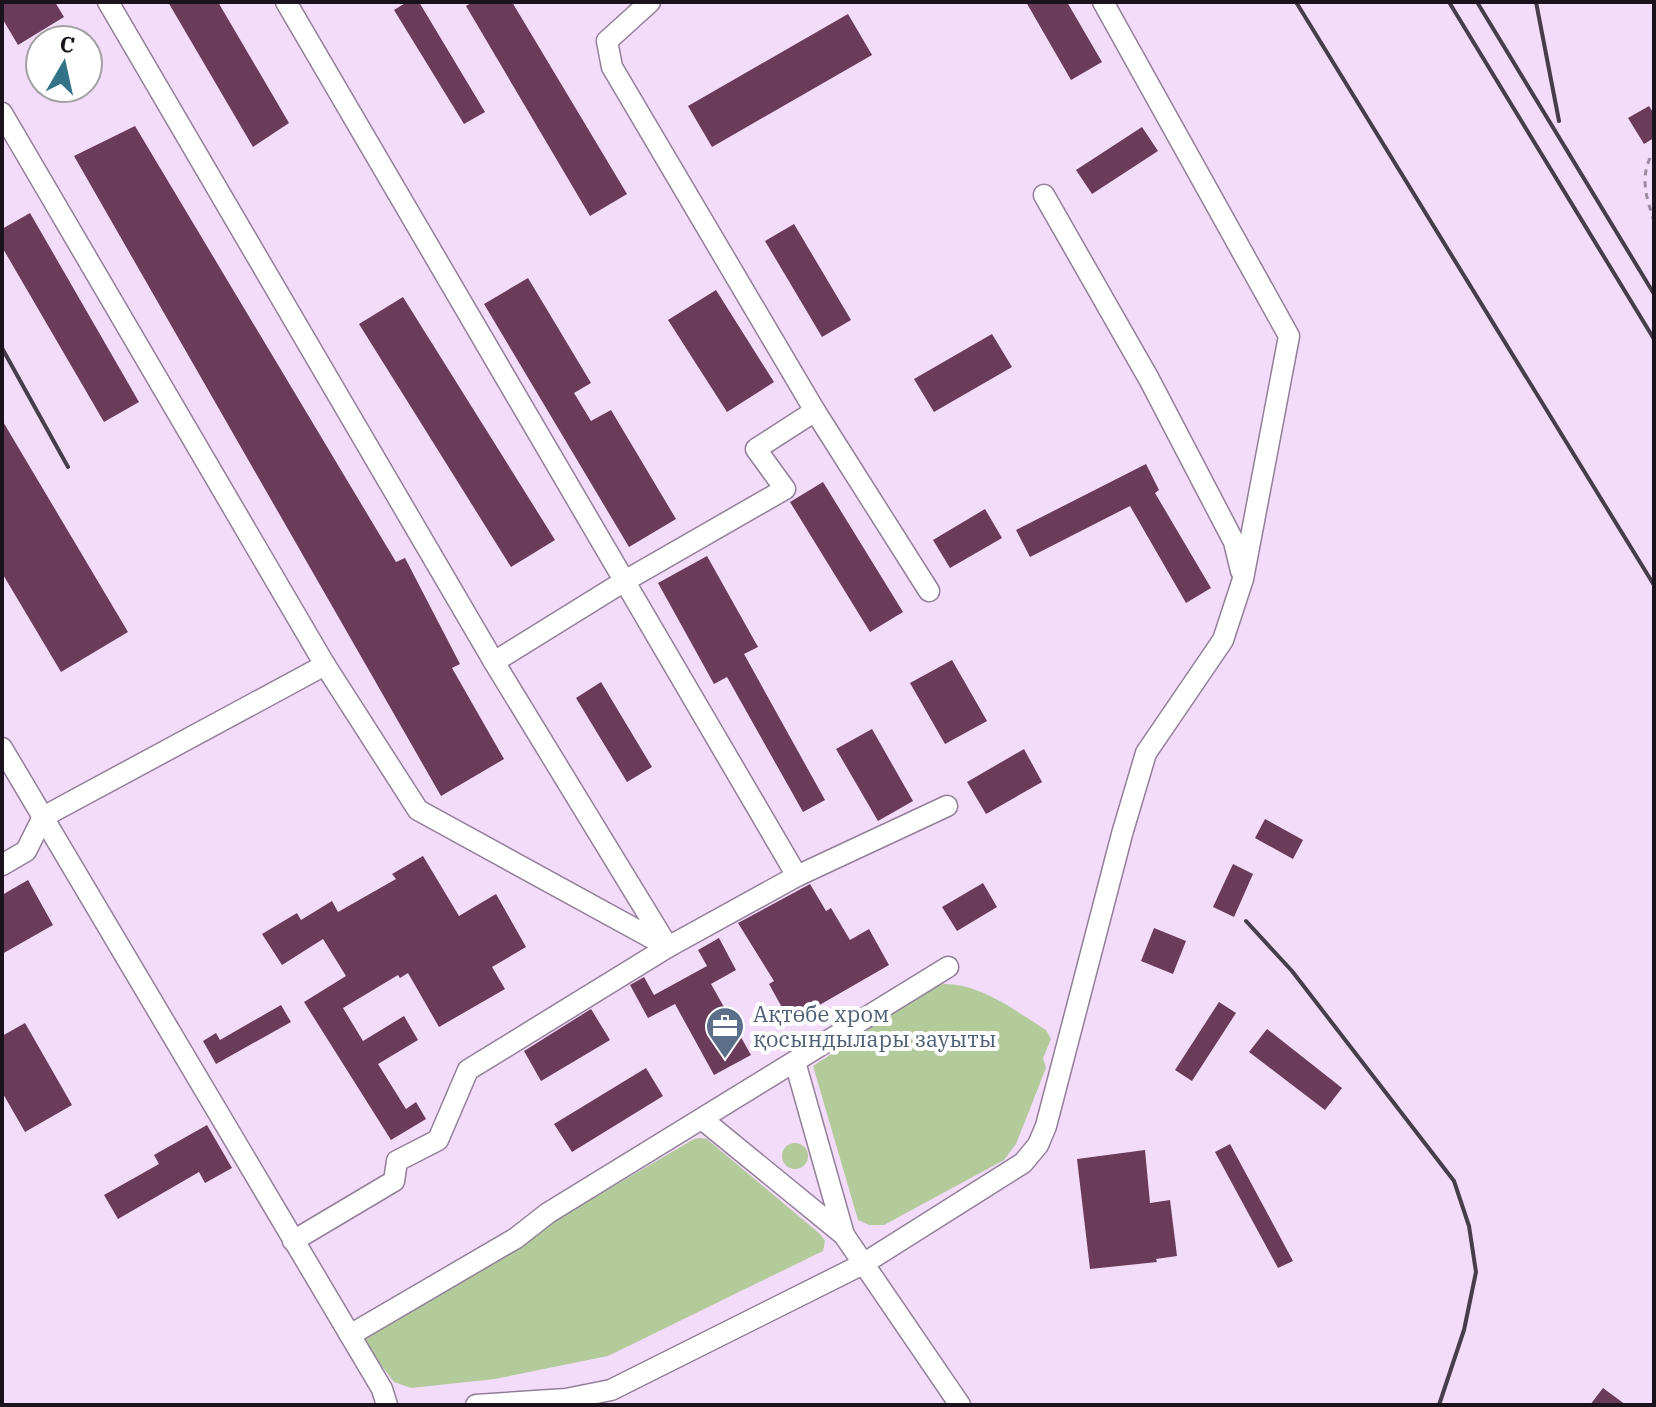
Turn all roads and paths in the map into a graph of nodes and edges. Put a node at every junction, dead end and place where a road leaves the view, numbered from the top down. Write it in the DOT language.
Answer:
graph roads {
  1 [pos="108,2"];
  2 [pos="286,2"];
  3 [pos="650,2"];
  4 [pos="1103,2"];
  5 [pos="2,113"];
  6 [pos="1650,158"];
  7 [pos="1044,195"];
  8 [pos="1654,221"];
  9 [pos="815,411"];
  10 [pos="1243,579"];
  11 [pos="623,582"];
  12 [pos="929,591"];
  13 [pos="494,662"];
  14 [pos="325,665"];
  15 [pos="2,748"];
  16 [pos="947,806"];
  17 [pos="43,817"];
  18 [pos="2,865"];
  19 [pos="797,876"];
  20 [pos="668,947"];
  21 [pos="948,967"];
  22 [pos="795,1062"];
  23 [pos="702,1119"];
  24 [pos="844,1235"];
  25 [pos="293,1241"];
  26 [pos="863,1264"];
  27 [pos="350,1335"];
  28 [pos="608,1398"];
  29 [pos="387,1405"];
  30 [pos="476,1405"];
  31 [pos="592,1405"];
  32 [pos="960,1405"];
  1 -- 13 [label="street"];
  2 -- 11 [label="street"];
  3 -- 9 [label="street"];
  4 -- 10 [label="street"];
  5 -- 14 [label="street"];
  6 -- 8 [label="path"];
  7 -- 10 [label="street"];
  9 -- 11 [label="street"];
  9 -- 12 [label="street"];
  10 -- 26 [label="street"];
  11 -- 13 [label="street"];
  11 -- 19 [label="street"];
  13 -- 20 [label="street"];
  14 -- 17 [label="street"];
  14 -- 20 [label="street"];
  15 -- 17 [label="street"];
  16 -- 19 [label="street"];
  17 -- 18 [label="street"];
  17 -- 25 [label="street"];
  19 -- 20 [label="street"];
  20 -- 25 [label="street"];
  21 -- 22 [label="street"];
  22 -- 23 [label="street"];
  22 -- 24 [label="street"];
  23 -- 24 [label="street"];
  23 -- 27 [label="street"];
  24 -- 26 [label="street"];
  25 -- 27 [label="street"];
  26 -- 28 [label="street"];
  26 -- 32 [label="street"];
  27 -- 29 [label="street"];
  28 -- 30 [label="street"];
  28 -- 31 [label="street"];
}
